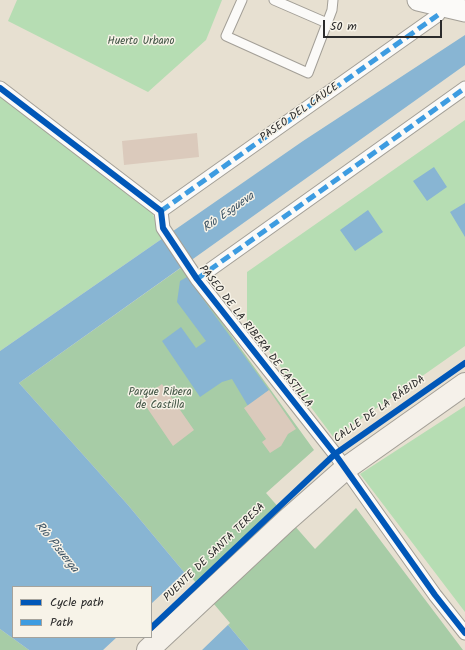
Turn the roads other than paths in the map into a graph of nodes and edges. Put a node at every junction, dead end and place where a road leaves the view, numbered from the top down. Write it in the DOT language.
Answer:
graph roads {
  1 [pos="242,0"];
  2 [pos="274,0"];
  3 [pos="333,0"];
  4 [pos="418,0"];
  5 [pos="465,12"];
  6 [pos="438,15"];
  7 [pos="326,23"];
  8 [pos="0,88"];
  9 [pos="465,88"];
  10 [pos="161,210"];
  11 [pos="193,274"];
  12 [pos="465,384"];
  13 [pos="345,469"];
  14 [pos="465,633"];
  15 [pos="148,650"];
  1 -- 7 [label="lane"];
  2 -- 7 [label="lane"];
  3 -- 7 [label="lane"];
  4 -- 5 [label="street"];
  6 -- 10 [label="street, PASEO DEL CAUCE"];
  8 -- 10 [label="street"];
  9 -- 11 [label="street"];
  10 -- 11 [label="street, PASEO DE LA RIBERA DE CASTILLA"];
  11 -- 13 [label="street, PASEO DE LA RIBERA DE CASTILLA"];
  12 -- 13 [label="main road"];
  13 -- 14 [label="street, PASEO DE LA RIBERA DE CASTILLA"];
  13 -- 15 [label="main road"];
}
